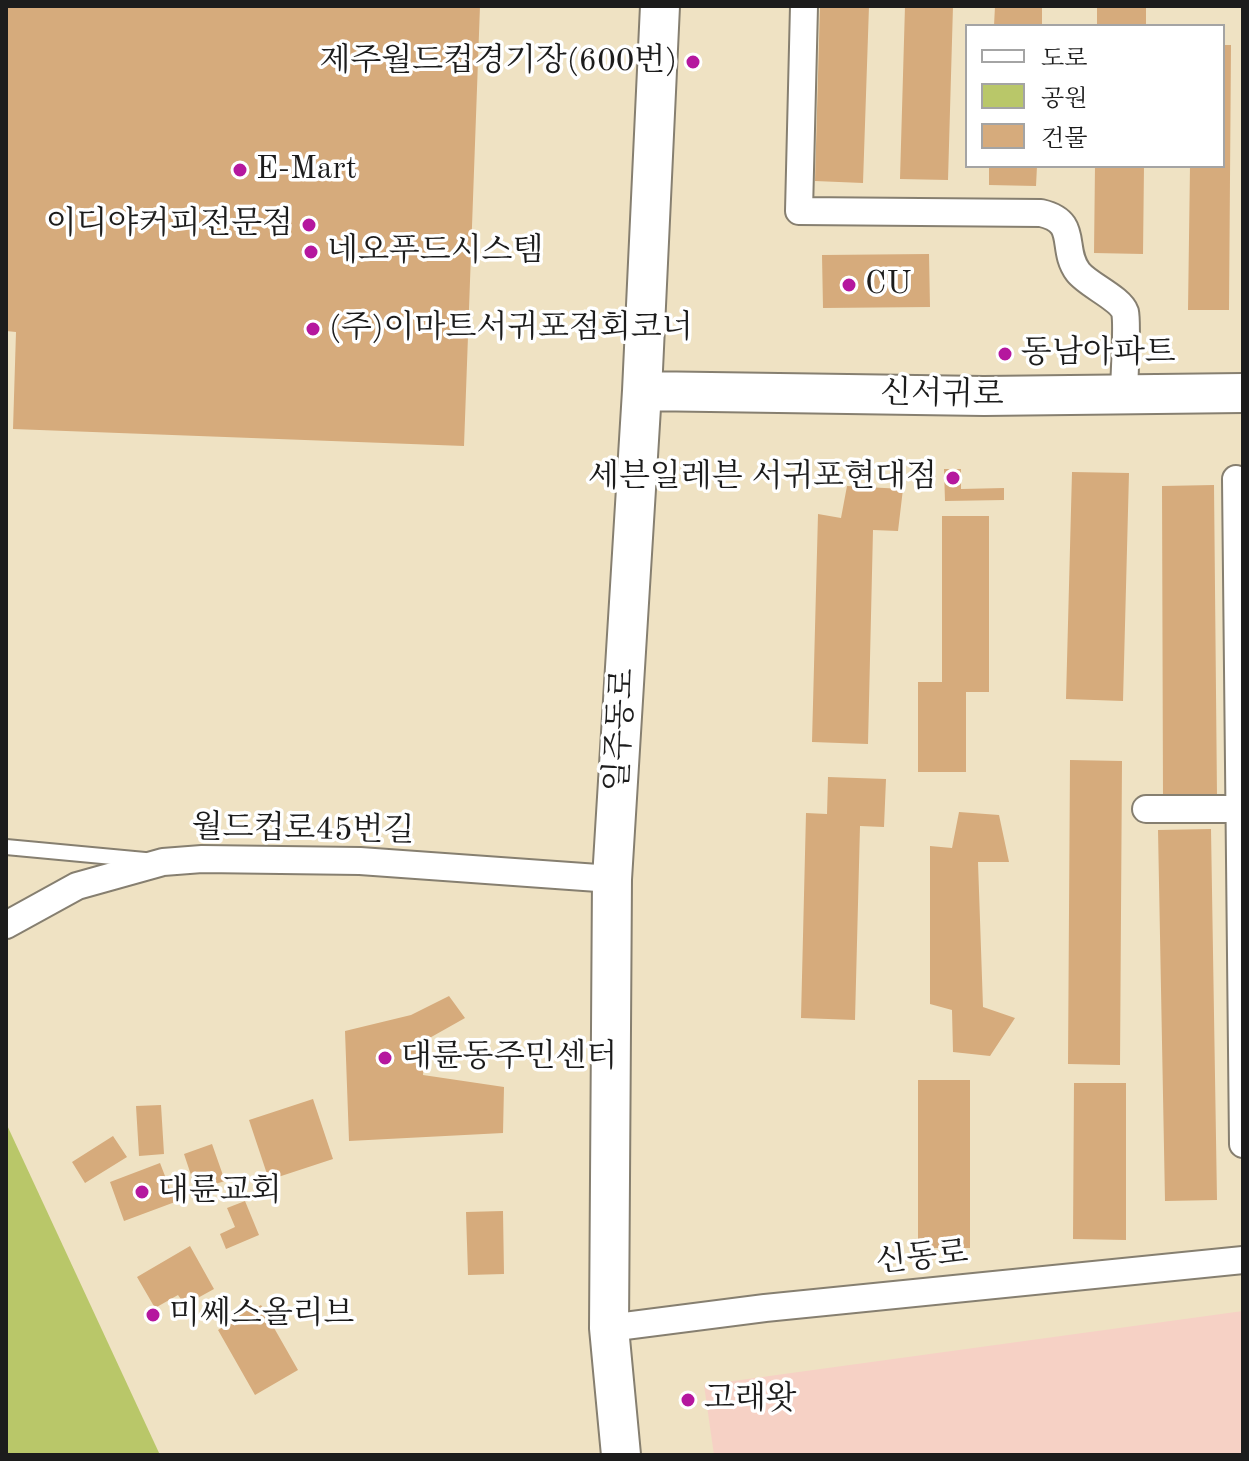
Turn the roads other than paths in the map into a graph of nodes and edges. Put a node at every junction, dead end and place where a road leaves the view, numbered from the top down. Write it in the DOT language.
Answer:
graph roads {
  1 [pos="660,6"];
  2 [pos="804,6"];
  3 [pos="642,391"];
  4 [pos="1243,393"];
  5 [pos="1124,395"];
  6 [pos="1236,479"];
  7 [pos="1146,809"];
  8 [pos="1241,809"];
  9 [pos="6,847"];
  10 [pos="163,862"];
  11 [pos="612,879"];
  12 [pos="6,925"];
  13 [pos="1243,1144"];
  14 [pos="1243,1260"];
  15 [pos="609,1328"];
  16 [pos="621,1455"];
  1 -- 3 [label="main road, 일주동로"];
  2 -- 5 [label="street"];
  3 -- 5 [label="main road, 신서귀로"];
  3 -- 11 [label="main road, 일주동로"];
  4 -- 5 [label="main road, 신서귀로"];
  6 -- 8 [label="street"];
  7 -- 8 [label="street"];
  8 -- 13 [label="street"];
  9 -- 10 [label="lane"];
  10 -- 11 [label="street, 월드컵로45번길"];
  10 -- 12 [label="street, 월드컵로45번길"];
  11 -- 15 [label="main road, 일주동로"];
  14 -- 15 [label="street, 신동로"];
  15 -- 16 [label="main road, 일주동로"];
}
